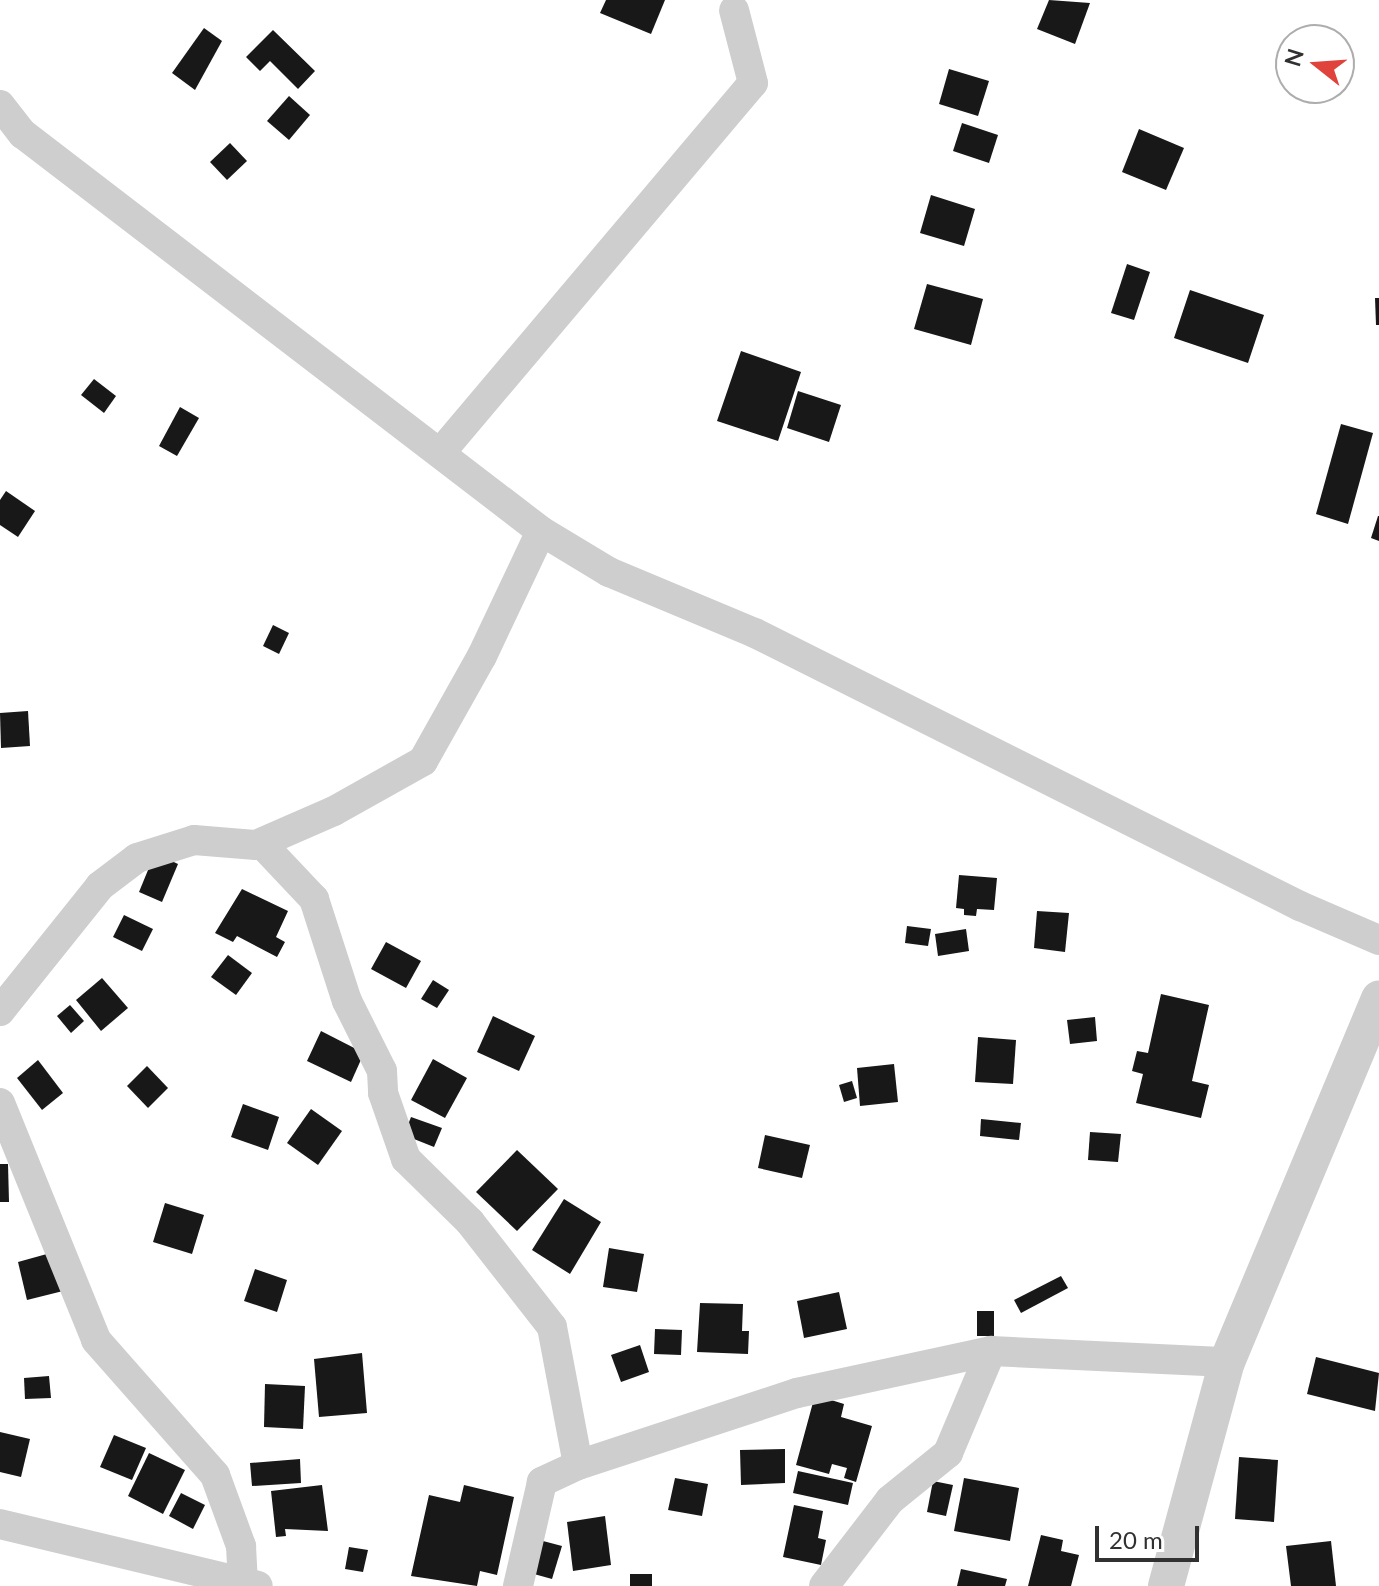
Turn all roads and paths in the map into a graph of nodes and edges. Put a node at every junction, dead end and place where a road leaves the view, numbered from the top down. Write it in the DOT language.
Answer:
graph roads {
  1 [pos="734,10"];
  2 [pos="0,105"];
  3 [pos="441,452"];
  4 [pos="541,531"];
  5 [pos="262,844"];
  6 [pos="1379,940"];
  7 [pos="1379,998"];
  8 [pos="0,1011"];
  9 [pos="0,1103"];
  10 [pos="991,1351"];
  11 [pos="1227,1362"];
  12 [pos="578,1465"];
  13 [pos="0,1524"];
  14 [pos="251,1584"];
  15 [pos="518,1586"];
  16 [pos="824,1586"];
  17 [pos="1166,1586"];
  1 -- 3 [label="street"];
  2 -- 3 [label="street"];
  3 -- 4 [label="street"];
  4 -- 5 [label="street"];
  4 -- 6 [label="street"];
  5 -- 8 [label="street"];
  5 -- 12 [label="street"];
  7 -- 11 [label="street"];
  9 -- 14 [label="street"];
  10 -- 11 [label="street"];
  10 -- 12 [label="street"];
  10 -- 16 [label="street"];
  11 -- 17 [label="street"];
  12 -- 15 [label="street"];
  13 -- 14 [label="street"];
}
